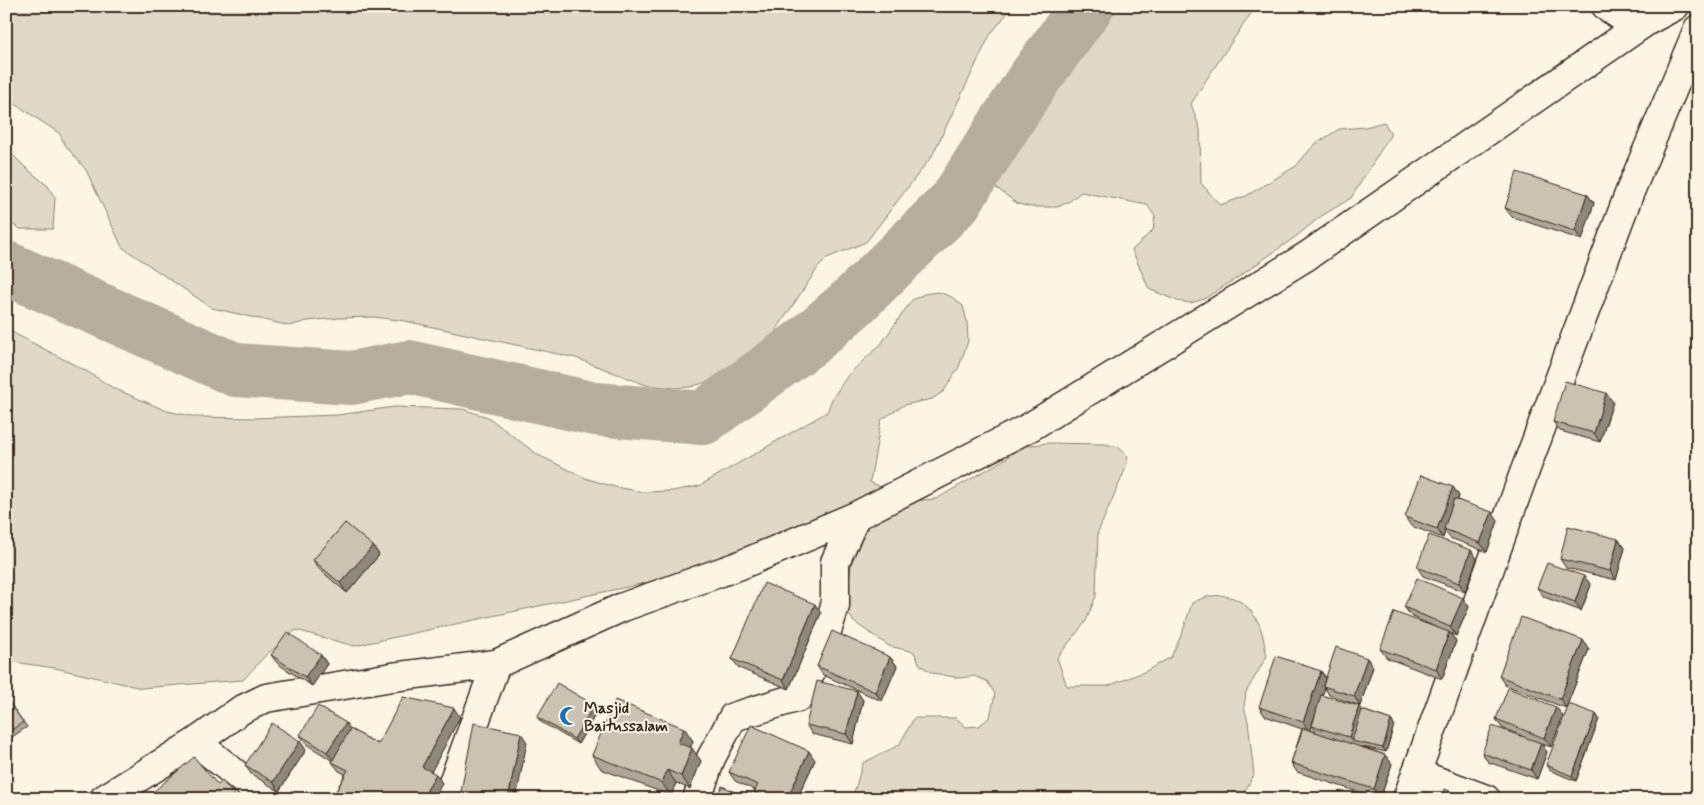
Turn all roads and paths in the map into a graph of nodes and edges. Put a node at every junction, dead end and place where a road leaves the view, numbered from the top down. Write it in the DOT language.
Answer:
graph roads {
  1 [pos="1606,6"];
  2 [pos="1675,6"];
  3 [pos="1647,22"];
  4 [pos="1698,29"];
  5 [pos="856,516"];
  6 [pos="496,664"];
  7 [pos="196,742"];
  8 [pos="1416,773"];
  9 [pos="104,799"];
  10 [pos="267,799"];
  11 [pos="447,799"];
  12 [pos="697,799"];
  13 [pos="1407,799"];
  14 [pos="1486,799"];
  1 -- 3 [label="street"];
  2 -- 3 [label="street"];
  3 -- 5 [label="street"];
  4 -- 8 [label="street"];
  5 -- 6 [label="street"];
  5 -- 12 [label="street"];
  6 -- 7 [label="street"];
  6 -- 11 [label="street"];
  7 -- 9 [label="street"];
  7 -- 10 [label="street"];
  8 -- 13 [label="street"];
  8 -- 14 [label="street"];
}
